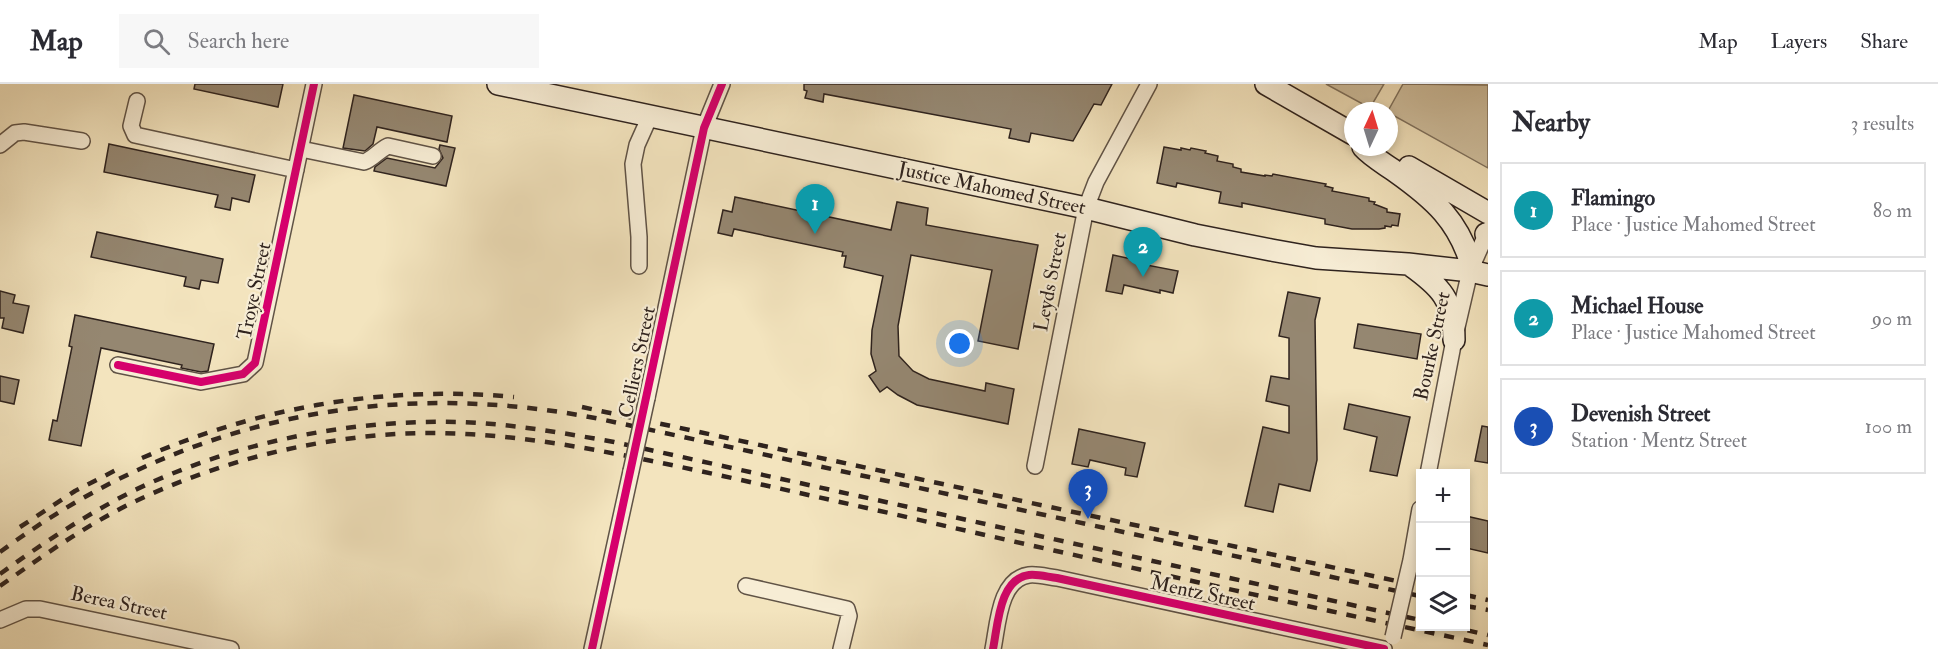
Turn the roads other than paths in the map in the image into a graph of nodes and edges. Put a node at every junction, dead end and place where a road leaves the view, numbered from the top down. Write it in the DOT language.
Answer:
graph roads {
  1 [pos="314,84"];
  2 [pos="498,84"];
  3 [pos="723,84"];
  4 [pos="1149,84"];
  5 [pos="1266,84"];
  6 [pos="137,101"];
  7 [pos="650,116"];
  8 [pos="704,128"];
  9 [pos="1344,130"];
  10 [pos="82,141"];
  11 [pos="0,145"];
  12 [pos="301,148"];
  13 [pos="433,156"];
  14 [pos="1375,156"];
  15 [pos="1388,156"];
  16 [pos="296,170"];
  17 [pos="1086,208"];
  18 [pos="1455,228"];
  19 [pos="1488,228"];
  20 [pos="1408,264"];
  21 [pos="639,266"];
  22 [pos="1443,268"];
  23 [pos="1477,271"];
  24 [pos="1454,340"];
  25 [pos="118,365"];
  26 [pos="1035,466"];
  27 [pos="1429,469"];
  28 [pos="1417,523"];
  29 [pos="746,586"];
  30 [pos="0,620"];
  31 [pos="1392,643"];
  32 [pos="195,645"];
  33 [pos="231,649"];
  34 [pos="592,649"];
  35 [pos="841,649"];
  36 [pos="993,649"];
  37 [pos="1384,649"];
  1 -- 12 [label="street, Troye Street"];
  2 -- 7 [label="main road, Justice Mahomed Street"];
  3 -- 8 [label="street, Celliers Street"];
  4 -- 17 [label="street, Leyds Street"];
  5 -- 9 [label="main road"];
  6 -- 16 [label="street"];
  7 -- 8 [label="main road, Justice Mahomed Street"];
  7 -- 21 [label="street"];
  8 -- 17 [label="main road, Justice Mahomed Street"];
  8 -- 34 [label="street, Celliers Street, bridge"];
  10 -- 11 [label="street"];
  12 -- 13 [label="street"];
  12 -- 16 [label="street, Troye Street"];
  14 -- 18 [label="main road"];
  15 -- 19 [label="main road"];
  16 -- 25 [label="street, Troye Street"];
  17 -- 20 [label="main road, Justice Mahomed Street"];
  17 -- 26 [label="street, Leyds Street"];
  18 -- 22 [label="main road"];
  18 -- 23 [label="main road"];
  19 -- 23 [label="street, Bourke Street"];
  20 -- 22 [label="main road, Justice Mahomed Street"];
  20 -- 24 [label="main road"];
  22 -- 23 [label="main road, Justice Mahomed Street"];
  23 -- 24 [label="street, Bourke Street"];
  24 -- 27 [label="street, Bourke Street"];
  28 -- 31 [label="street, bridge"];
  29 -- 35 [label="street"];
  30 -- 32 [label="street, Berea Street"];
  32 -- 33 [label="street, Berea Street"];
  36 -- 37 [label="street, Mentz Street"];
}
